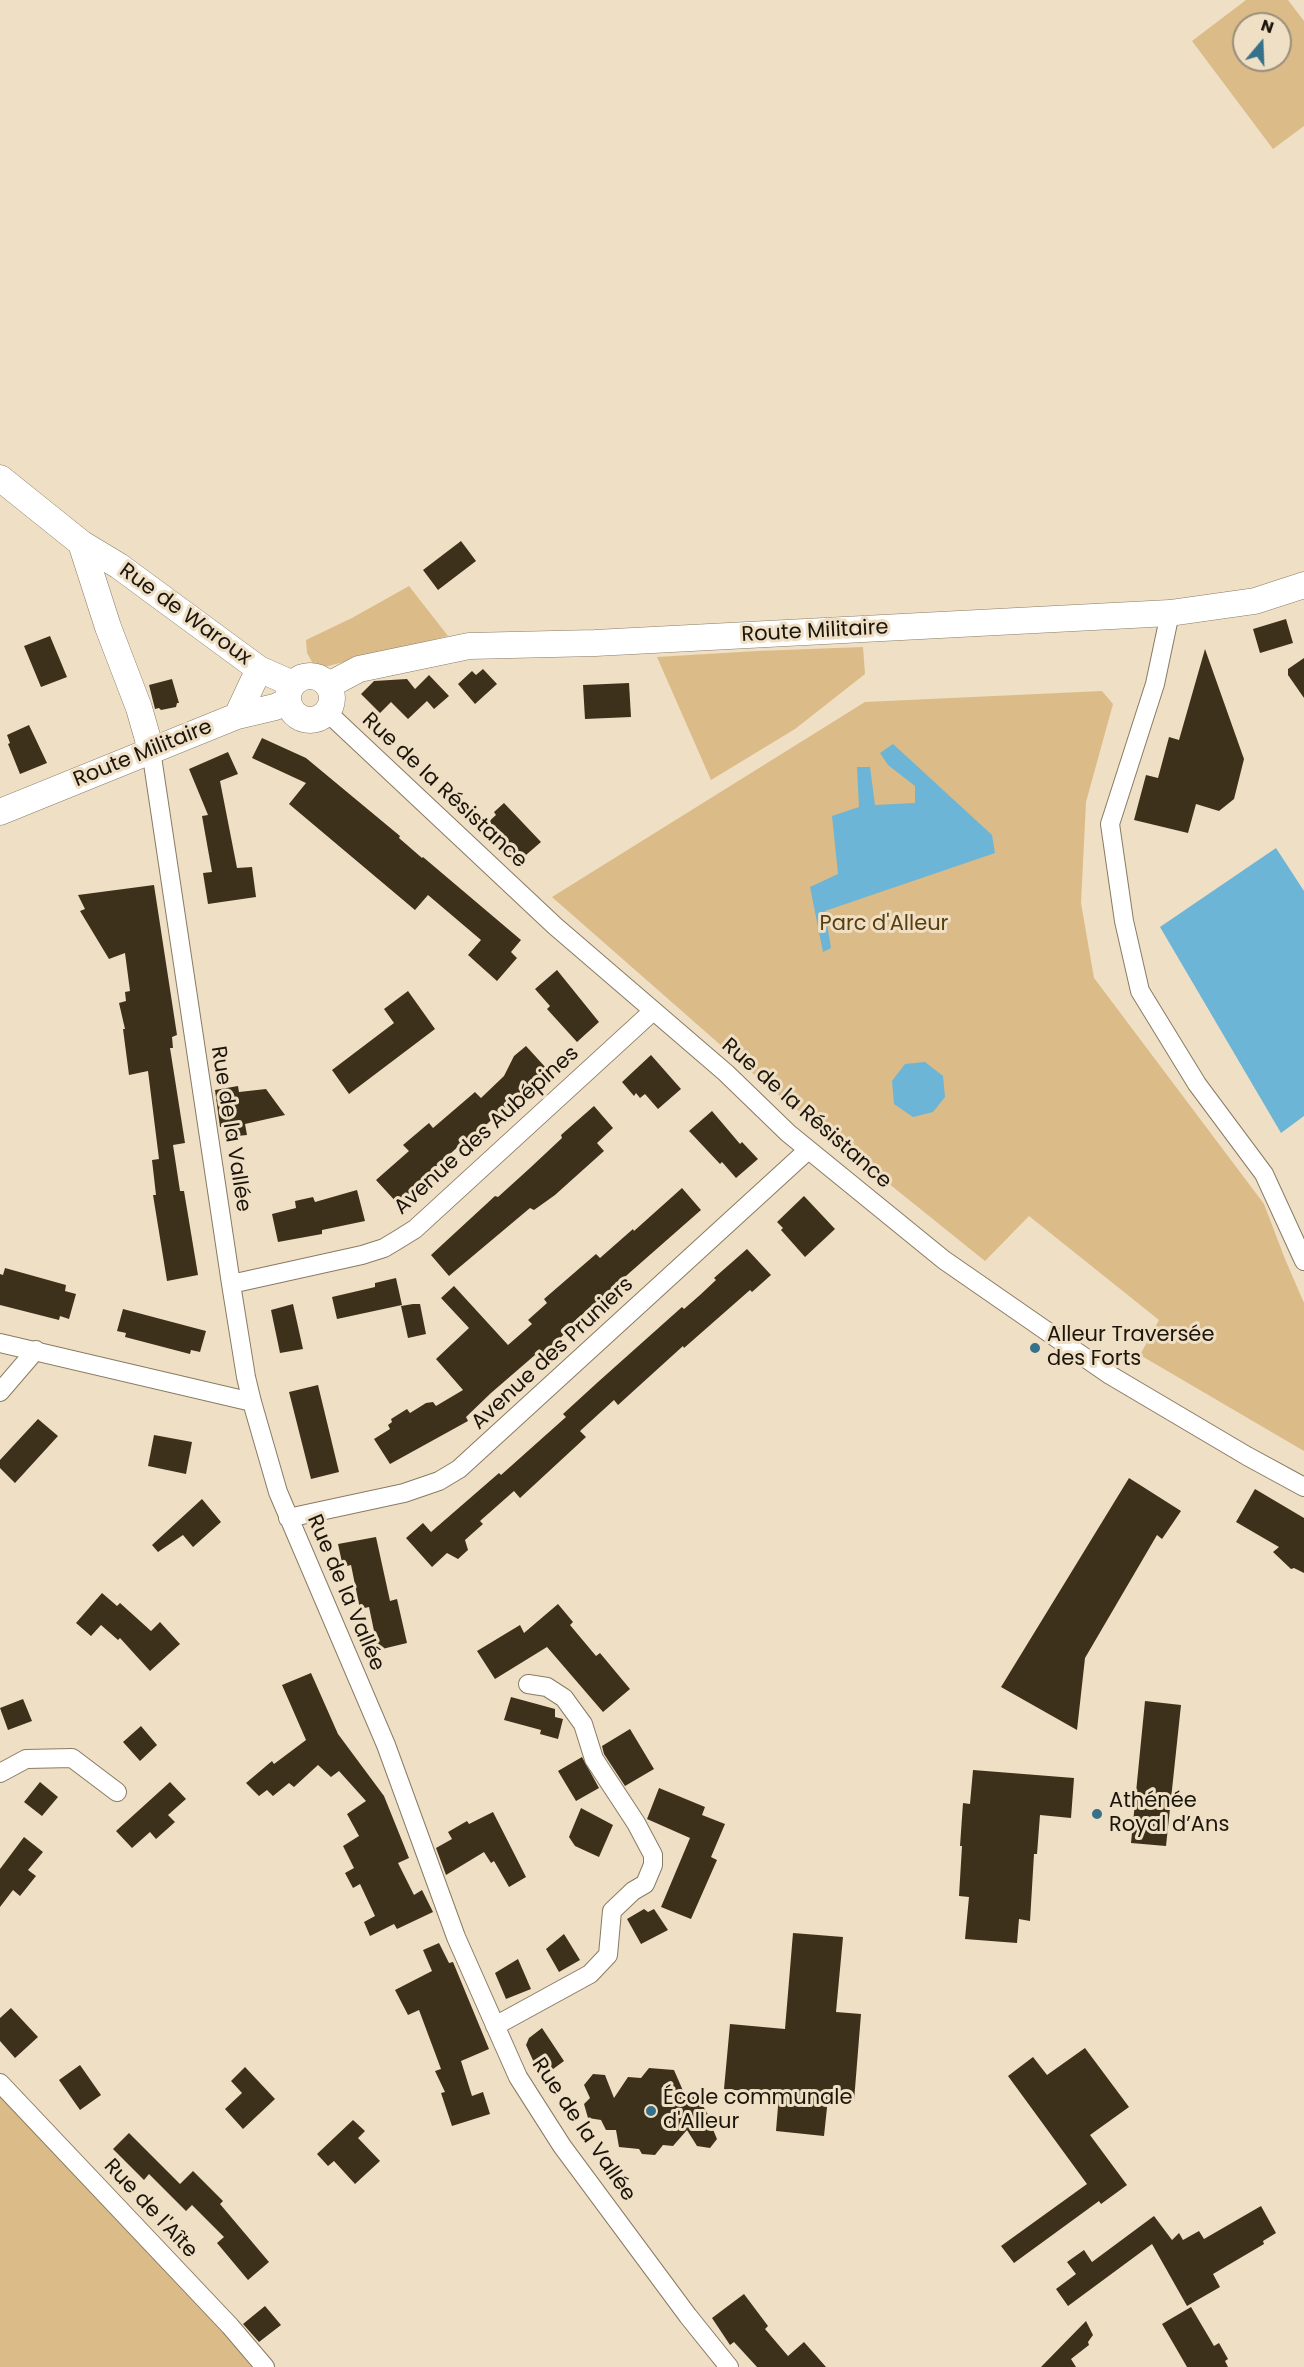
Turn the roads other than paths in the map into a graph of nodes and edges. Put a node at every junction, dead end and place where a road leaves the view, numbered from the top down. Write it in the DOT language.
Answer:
graph roads {
  1 [pos="0,478"];
  2 [pos="81,543"];
  3 [pos="1304,585"];
  4 [pos="1170,614"];
  5 [pos="259,669"];
  6 [pos="329,685"];
  7 [pos="290,692"];
  8 [pos="327,712"];
  9 [pos="237,716"];
  10 [pos="151,750"];
  11 [pos="0,812"];
  12 [pos="653,1011"];
  13 [pos="808,1150"];
  14 [pos="1304,1261"];
  15 [pos="231,1284"];
  16 [pos="0,1343"];
  17 [pos="36,1350"];
  18 [pos="0,1392"];
  19 [pos="252,1402"];
  20 [pos="1304,1487"];
  21 [pos="288,1518"];
  22 [pos="528,1684"];
  23 [pos="0,1773"];
  24 [pos="117,1792"];
  25 [pos="495,2026"];
  26 [pos="0,2083"];
  27 [pos="265,2367"];
  28 [pos="729,2367"];
  1 -- 2 [label="street, Rue de Waroux"];
  2 -- 5 [label="street, Rue de Waroux"];
  2 -- 10 [label="street, Rue de Waroux"];
  3 -- 4 [label="street, Route Militaire"];
  4 -- 6 [label="street, Route Militaire"];
  4 -- 14 [label="street"];
  5 -- 7 [label="street, Rue de Waroux"];
  5 -- 9 [label="street"];
  6 -- 7 [label="street"];
  6 -- 8 [label="street"];
  7 -- 8 [label="street"];
  7 -- 9 [label="street, Route Militaire"];
  8 -- 12 [label="street, Rue de la Résistance"];
  9 -- 10 [label="street, Route Militaire"];
  10 -- 11 [label="street, Route Militaire"];
  10 -- 15 [label="street, Rue de la Vallée"];
  12 -- 13 [label="street, Rue de la Résistance"];
  12 -- 15 [label="street, Avenue des Aubépines"];
  13 -- 20 [label="street, Rue de la Résistance"];
  13 -- 21 [label="street, Avenue des Pruniers"];
  15 -- 19 [label="street, Rue de la Vallée"];
  16 -- 17 [label="street"];
  17 -- 18 [label="street"];
  17 -- 19 [label="street"];
  19 -- 21 [label="street, Rue de la Vallée"];
  21 -- 25 [label="street, Rue de la Vallée"];
  22 -- 25 [label="street"];
  23 -- 24 [label="street"];
  25 -- 28 [label="street, Rue de la Vallée"];
  26 -- 27 [label="street, Rue de l'Aîte"];
}
